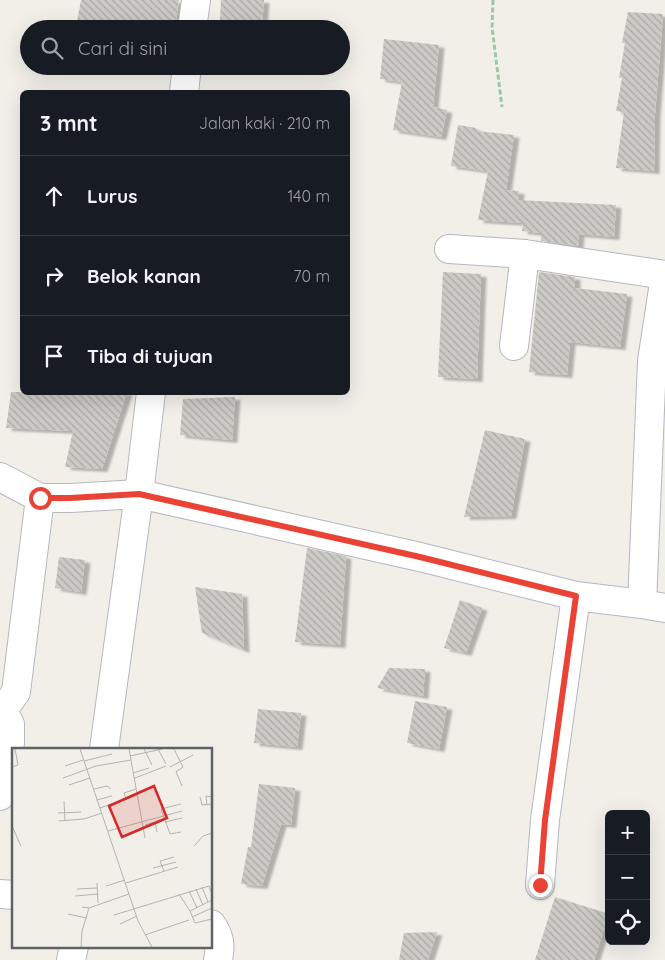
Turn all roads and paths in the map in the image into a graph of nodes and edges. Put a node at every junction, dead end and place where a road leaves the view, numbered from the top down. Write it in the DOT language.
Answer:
graph roads {
  1 [pos="196,0"];
  2 [pos="493,0"];
  3 [pos="193,20"];
  4 [pos="187,75"];
  5 [pos="184,90"];
  6 [pos="502,107"];
  7 [pos="449,249"];
  8 [pos="525,254"];
  9 [pos="665,276"];
  10 [pos="514,346"];
  11 [pos="658,362"];
  12 [pos="151,395"];
  13 [pos="0,477"];
  14 [pos="139,494"];
  15 [pos="40,498"];
  16 [pos="576,596"];
  17 [pos="653,606"];
  18 [pos="104,748"];
  19 [pos="0,796"];
  20 [pos="540,885"];
  21 [pos="212,926"];
  22 [pos="218,960"];
  1 -- 3 [label="street"];
  2 -- 6 [label="path"];
  4 -- 5 [label="street"];
  7 -- 8 [label="street"];
  8 -- 9 [label="street"];
  8 -- 10 [label="street"];
  9 -- 11 [label="street"];
  11 -- 17 [label="street"];
  12 -- 14 [label="street"];
  13 -- 15 [label="street"];
  14 -- 15 [label="street"];
  14 -- 16 [label="street"];
  14 -- 18 [label="street"];
  15 -- 19 [label="street"];
  16 -- 17 [label="street"];
  16 -- 20 [label="street"];
  21 -- 22 [label="street"];
}
